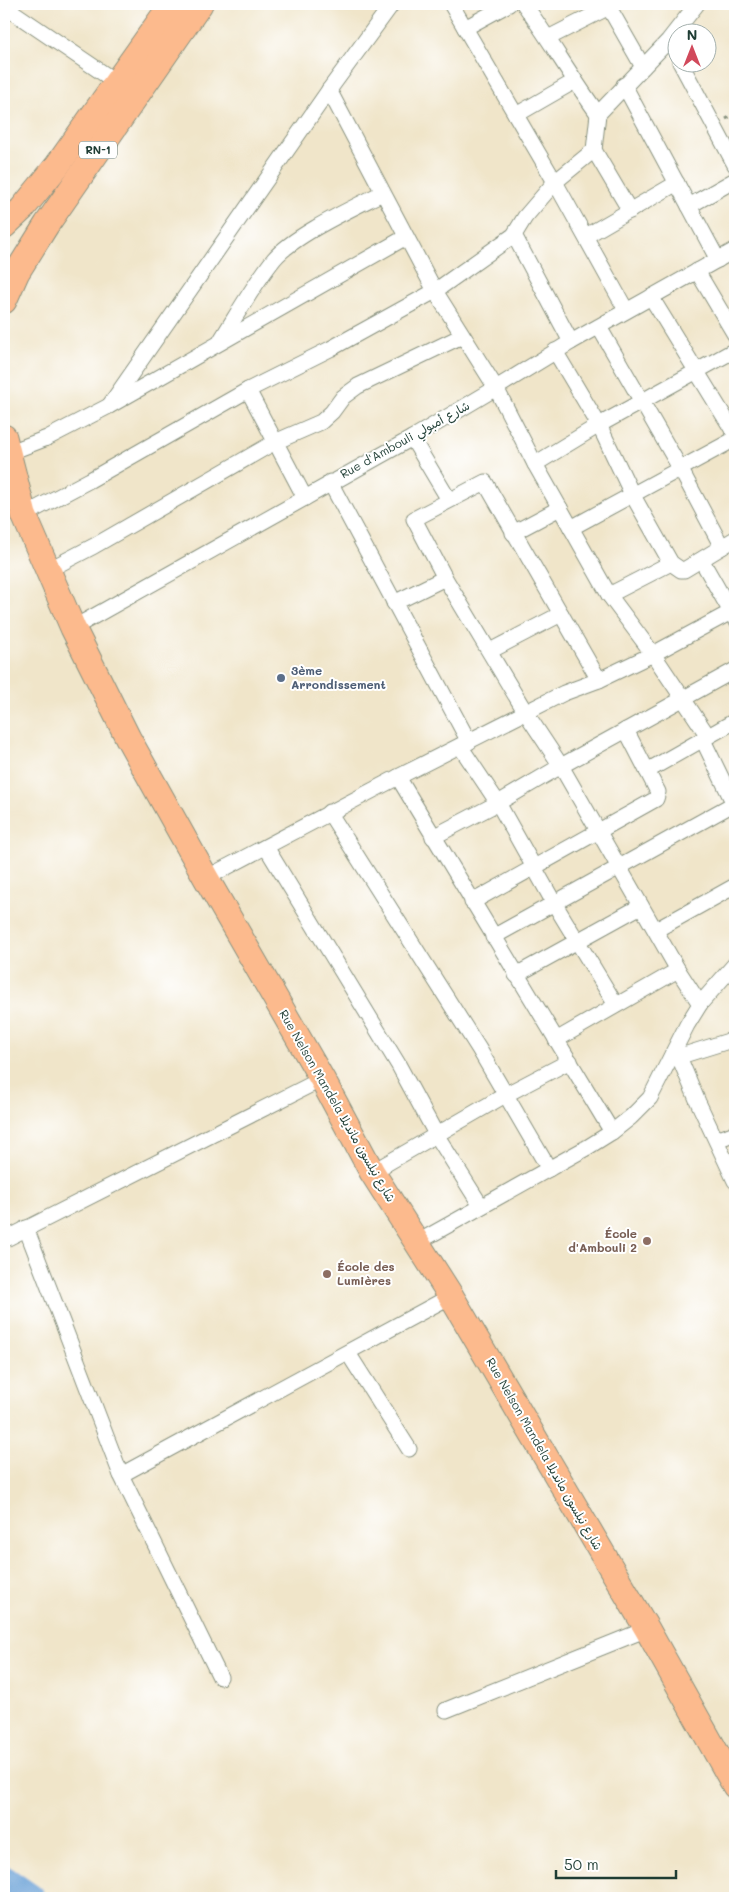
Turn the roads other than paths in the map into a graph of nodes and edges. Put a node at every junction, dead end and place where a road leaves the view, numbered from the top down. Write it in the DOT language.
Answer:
graph roads {
  1 [pos="172,4"];
  2 [pos="200,4"];
  3 [pos="392,4"];
  4 [pos="451,4"];
  5 [pos="509,4"];
  6 [pos="524,4"];
  7 [pos="697,4"];
  8 [pos="608,5"];
  9 [pos="4,6"];
  10 [pos="683,22"];
  11 [pos="465,28"];
  12 [pos="548,38"];
  13 [pos="666,43"];
  14 [pos="643,66"];
  15 [pos="685,72"];
  16 [pos="575,82"];
  17 [pos="624,85"];
  18 [pos="126,89"];
  19 [pos="329,90"];
  20 [pos="598,114"];
  21 [pos="516,115"];
  22 [pos="594,150"];
  23 [pos="735,165"];
  24 [pos="735,180"];
  25 [pos="555,182"];
  26 [pos="677,183"];
  27 [pos="382,193"];
  28 [pos="689,206"];
  29 [pos="630,210"];
  30 [pos="4,226"];
  31 [pos="514,234"];
  32 [pos="586,236"];
  33 [pos="406,238"];
  34 [pos="735,250"];
  35 [pos="718,260"];
  36 [pos="697,271"];
  37 [pos="435,291"];
  38 [pos="651,297"];
  39 [pos="4,301"];
  40 [pos="626,310"];
  41 [pos="599,327"];
  42 [pos="735,335"];
  43 [pos="462,336"];
  44 [pos="571,342"];
  45 [pos="219,343"];
  46 [pos="735,350"];
  47 [pos="555,351"];
  48 [pos="697,372"];
  49 [pos="496,388"];
  50 [pos="248,390"];
  51 [pos="642,402"];
  52 [pos="109,406"];
  53 [pos="599,425"];
  54 [pos="735,434"];
  55 [pos="412,438"];
  56 [pos="735,439"];
  57 [pos="275,442"];
  58 [pos="6,445"];
  59 [pos="535,464"];
  60 [pos="680,468"];
  61 [pos="330,482"];
  62 [pos="4,487"];
  63 [pos="632,494"];
  64 [pos="305,498"];
  65 [pos="449,500"];
  66 [pos="560,508"];
  67 [pos="24,515"];
  68 [pos="571,528"];
  69 [pos="513,533"];
  70 [pos="729,543"];
  71 [pos="702,561"];
  72 [pos="671,563"];
  73 [pos="48,570"];
  74 [pos="445,578"];
  75 [pos="609,595"];
  76 [pos="394,604"];
  77 [pos="561,614"];
  78 [pos="733,616"];
  79 [pos="73,628"];
  80 [pos="490,651"];
  81 [pos="653,654"];
  82 [pos="735,670"];
  83 [pos="599,680"];
  84 [pos="682,699"];
  85 [pos="526,713"];
  86 [pos="735,721"];
  87 [pos="626,730"];
  88 [pos="706,738"];
  89 [pos="464,744"];
  90 [pos="561,766"];
  91 [pos="647,771"];
  92 [pos="398,777"];
  93 [pos="498,803"];
  94 [pos="735,804"];
  95 [pos="329,812"];
  96 [pos="598,831"];
  97 [pos="433,837"];
  98 [pos="266,846"];
  99 [pos="534,867"];
  100 [pos="619,869"];
  101 [pos="206,878"];
  102 [pos="735,886"];
  103 [pos="472,902"];
  104 [pos="554,903"];
  105 [pos="641,906"];
  106 [pos="656,930"];
  107 [pos="493,937"];
  108 [pos="578,942"];
  109 [pos="735,964"];
  110 [pos="678,970"];
  111 [pos="516,975"];
  112 [pos="700,1004"];
  113 [pos="616,1005"];
  114 [pos="735,1039"];
  115 [pos="556,1040"];
  116 [pos="674,1058"];
  117 [pos="570,1061"];
  118 [pos="322,1079"];
  119 [pos="507,1094"];
  120 [pos="612,1132"];
  121 [pos="735,1133"];
  122 [pos="437,1136"];
  123 [pos="717,1140"];
  124 [pos="549,1169"];
  125 [pos="372,1172"];
  126 [pos="735,1181"];
  127 [pos="480,1206"];
  128 [pos="26,1228"];
  129 [pos="4,1240"];
  130 [pos="418,1242"];
  131 [pos="451,1296"];
  132 [pos="348,1353"];
  133 [pos="409,1449"];
  134 [pos="121,1475"];
  135 [pos="647,1629"];
  136 [pos="220,1677"];
  137 [pos="446,1710"];
  138 [pos="735,1786"];
  1 -- 18 [label="main road, RN-1"];
  2 -- 18 [label="main road, RN-1"];
  3 -- 19 [label="street"];
  4 -- 11 [label="street"];
  5 -- 11 [label="street"];
  6 -- 12 [label="street"];
  7 -- 10 [label="street"];
  8 -- 12 [label="street"];
  8 -- 14 [label="street"];
  9 -- 18 [label="street"];
  11 -- 21 [label="street"];
  12 -- 16 [label="street"];
  13 -- 14 [label="street"];
  14 -- 17 [label="street"];
  15 -- 23 [label="street"];
  16 -- 20 [label="street"];
  16 -- 21 [label="street"];
  17 -- 20 [label="street"];
  17 -- 26 [label="street"];
  18 -- 30 [label="main road, RN-1"];
  18 -- 39 [label="main road, RN-1"];
  19 -- 27 [label="street"];
  19 -- 52 [label="street"];
  20 -- 22 [label="street"];
  21 -- 25 [label="street"];
  22 -- 25 [label="street"];
  22 -- 29 [label="street"];
  24 -- 28 [label="street"];
  25 -- 31 [label="street"];
  25 -- 32 [label="street"];
  26 -- 28 [label="street"];
  26 -- 29 [label="street"];
  27 -- 33 [label="street"];
  27 -- 45 [label="street"];
  28 -- 35 [label="street"];
  29 -- 32 [label="street"];
  31 -- 37 [label="street"];
  31 -- 44 [label="street"];
  32 -- 40 [label="street"];
  33 -- 37 [label="street"];
  33 -- 45 [label="street"];
  34 -- 35 [label="street, Rue d'Ambouli شارع أمبولي"];
  35 -- 36 [label="street, Rue d'Ambouli شارع أمبولي"];
  36 -- 38 [label="street, Rue d'Ambouli شارع أمبولي"];
  36 -- 42 [label="street"];
  37 -- 43 [label="street"];
  37 -- 50 [label="street"];
  38 -- 40 [label="street, Rue d'Ambouli شارع أمبولي"];
  38 -- 48 [label="street"];
  40 -- 41 [label="street, Rue d'Ambouli شارع أمبولي"];
  41 -- 44 [label="street, Rue d'Ambouli شارع أمبولي"];
  41 -- 51 [label="street"];
  43 -- 49 [label="street"];
  43 -- 57 [label="street"];
  44 -- 47 [label="street, Rue d'Ambouli شارع أمبولي"];
  45 -- 52 [label="street"];
  46 -- 48 [label="street"];
  47 -- 49 [label="street, Rue d'Ambouli شارع أمبولي"];
  47 -- 53 [label="street"];
  48 -- 51 [label="street"];
  48 -- 54 [label="street"];
  49 -- 55 [label="street, Rue d'Ambouli شارع أمبولي"];
  49 -- 59 [label="street"];
  50 -- 57 [label="street"];
  50 -- 67 [label="street"];
  51 -- 53 [label="street"];
  51 -- 60 [label="street"];
  52 -- 58 [label="street"];
  53 -- 59 [label="street"];
  53 -- 63 [label="street"];
  55 -- 61 [label="street, Rue d'Ambouli شارع أمبولي"];
  55 -- 65 [label="street"];
  56 -- 60 [label="street"];
  57 -- 64 [label="street"];
  57 -- 73 [label="street"];
  58 -- 67 [label="main road, Rue Nelson Mandela شارع نيلسون مانديلا"];
  59 -- 66 [label="street"];
  60 -- 63 [label="street"];
  60 -- 70 [label="street"];
  61 -- 64 [label="street, Rue d'Ambouli شارع أمبولي"];
  61 -- 76 [label="street"];
  62 -- 67 [label="main road, Rue Nelson Mandela شارع نيلسون مانديلا"];
  63 -- 68 [label="street"];
  63 -- 72 [label="street"];
  64 -- 79 [label="street, Rue d'Ambouli شارع أمبولي"];
  65 -- 69 [label="street"];
  65 -- 74 [label="street"];
  66 -- 68 [label="street"];
  66 -- 69 [label="street"];
  67 -- 73 [label="main road, Rue Nelson Mandela شارع نيلسون مانديلا"];
  68 -- 75 [label="street"];
  69 -- 77 [label="street"];
  70 -- 71 [label="street"];
  71 -- 72 [label="street"];
  71 -- 78 [label="street"];
  72 -- 75 [label="street"];
  73 -- 79 [label="main road, Rue Nelson Mandela شارع نيلسون مانديلا"];
  74 -- 76 [label="street"];
  74 -- 80 [label="street"];
  75 -- 81 [label="street"];
  76 -- 89 [label="street"];
  77 -- 80 [label="street"];
  77 -- 83 [label="street"];
  78 -- 81 [label="street"];
  79 -- 101 [label="main road, Rue Nelson Mandela شارع نيلسون مانديلا"];
  80 -- 85 [label="street"];
  81 -- 83 [label="street"];
  81 -- 84 [label="street"];
  82 -- 84 [label="street"];
  83 -- 85 [label="street"];
  84 -- 87 [label="street"];
  84 -- 88 [label="street"];
  85 -- 89 [label="street"];
  85 -- 90 [label="street"];
  86 -- 88 [label="street"];
  87 -- 90 [label="street"];
  87 -- 91 [label="street"];
  88 -- 91 [label="street"];
  88 -- 94 [label="street"];
  89 -- 92 [label="street"];
  89 -- 93 [label="street"];
  90 -- 93 [label="street"];
  90 -- 96 [label="street"];
  91 -- 96 [label="street"];
  92 -- 95 [label="street"];
  92 -- 97 [label="street"];
  93 -- 97 [label="street"];
  93 -- 99 [label="street"];
  94 -- 100 [label="street"];
  95 -- 98 [label="street"];
  95 -- 119 [label="street"];
  96 -- 99 [label="street"];
  96 -- 100 [label="street"];
  97 -- 103 [label="street"];
  98 -- 101 [label="street"];
  98 -- 122 [label="street"];
  99 -- 103 [label="street"];
  99 -- 104 [label="street"];
  100 -- 104 [label="street"];
  100 -- 105 [label="street"];
  101 -- 118 [label="main road, Rue Nelson Mandela شارع نيلسون مانديلا"];
  102 -- 106 [label="street"];
  103 -- 107 [label="street"];
  104 -- 107 [label="street"];
  104 -- 108 [label="street"];
  105 -- 106 [label="street"];
  105 -- 108 [label="street"];
  106 -- 110 [label="street"];
  107 -- 111 [label="street"];
  108 -- 111 [label="street"];
  108 -- 113 [label="street"];
  109 -- 112 [label="street"];
  110 -- 112 [label="street"];
  110 -- 113 [label="street"];
  111 -- 115 [label="street"];
  112 -- 116 [label="street"];
  113 -- 115 [label="street"];
  114 -- 116 [label="street"];
  115 -- 117 [label="street"];
  116 -- 120 [label="street"];
  116 -- 123 [label="street"];
  117 -- 119 [label="street"];
  117 -- 120 [label="street"];
  118 -- 125 [label="main road, Rue Nelson Mandela شارع نيلسون مانديلا"];
  118 -- 128 [label="street"];
  119 -- 122 [label="street"];
  119 -- 124 [label="street"];
  120 -- 124 [label="street"];
  121 -- 123 [label="street"];
  122 -- 125 [label="street"];
  122 -- 127 [label="street"];
  123 -- 126 [label="street"];
  124 -- 127 [label="street"];
  125 -- 130 [label="main road, Rue Nelson Mandela شارع نيلسون مانديلا"];
  127 -- 130 [label="street"];
  128 -- 129 [label="street"];
  128 -- 134 [label="street"];
  130 -- 131 [label="main road, Rue Nelson Mandela شارع نيلسون مانديلا"];
  131 -- 132 [label="street"];
  131 -- 135 [label="main road, Rue Nelson Mandela شارع نيلسون مانديلا"];
  132 -- 133 [label="street"];
  132 -- 134 [label="street"];
  134 -- 136 [label="street"];
  135 -- 137 [label="street"];
  135 -- 138 [label="main road, Rue Nelson Mandela شارع نيلسون مانديلا"];
}
